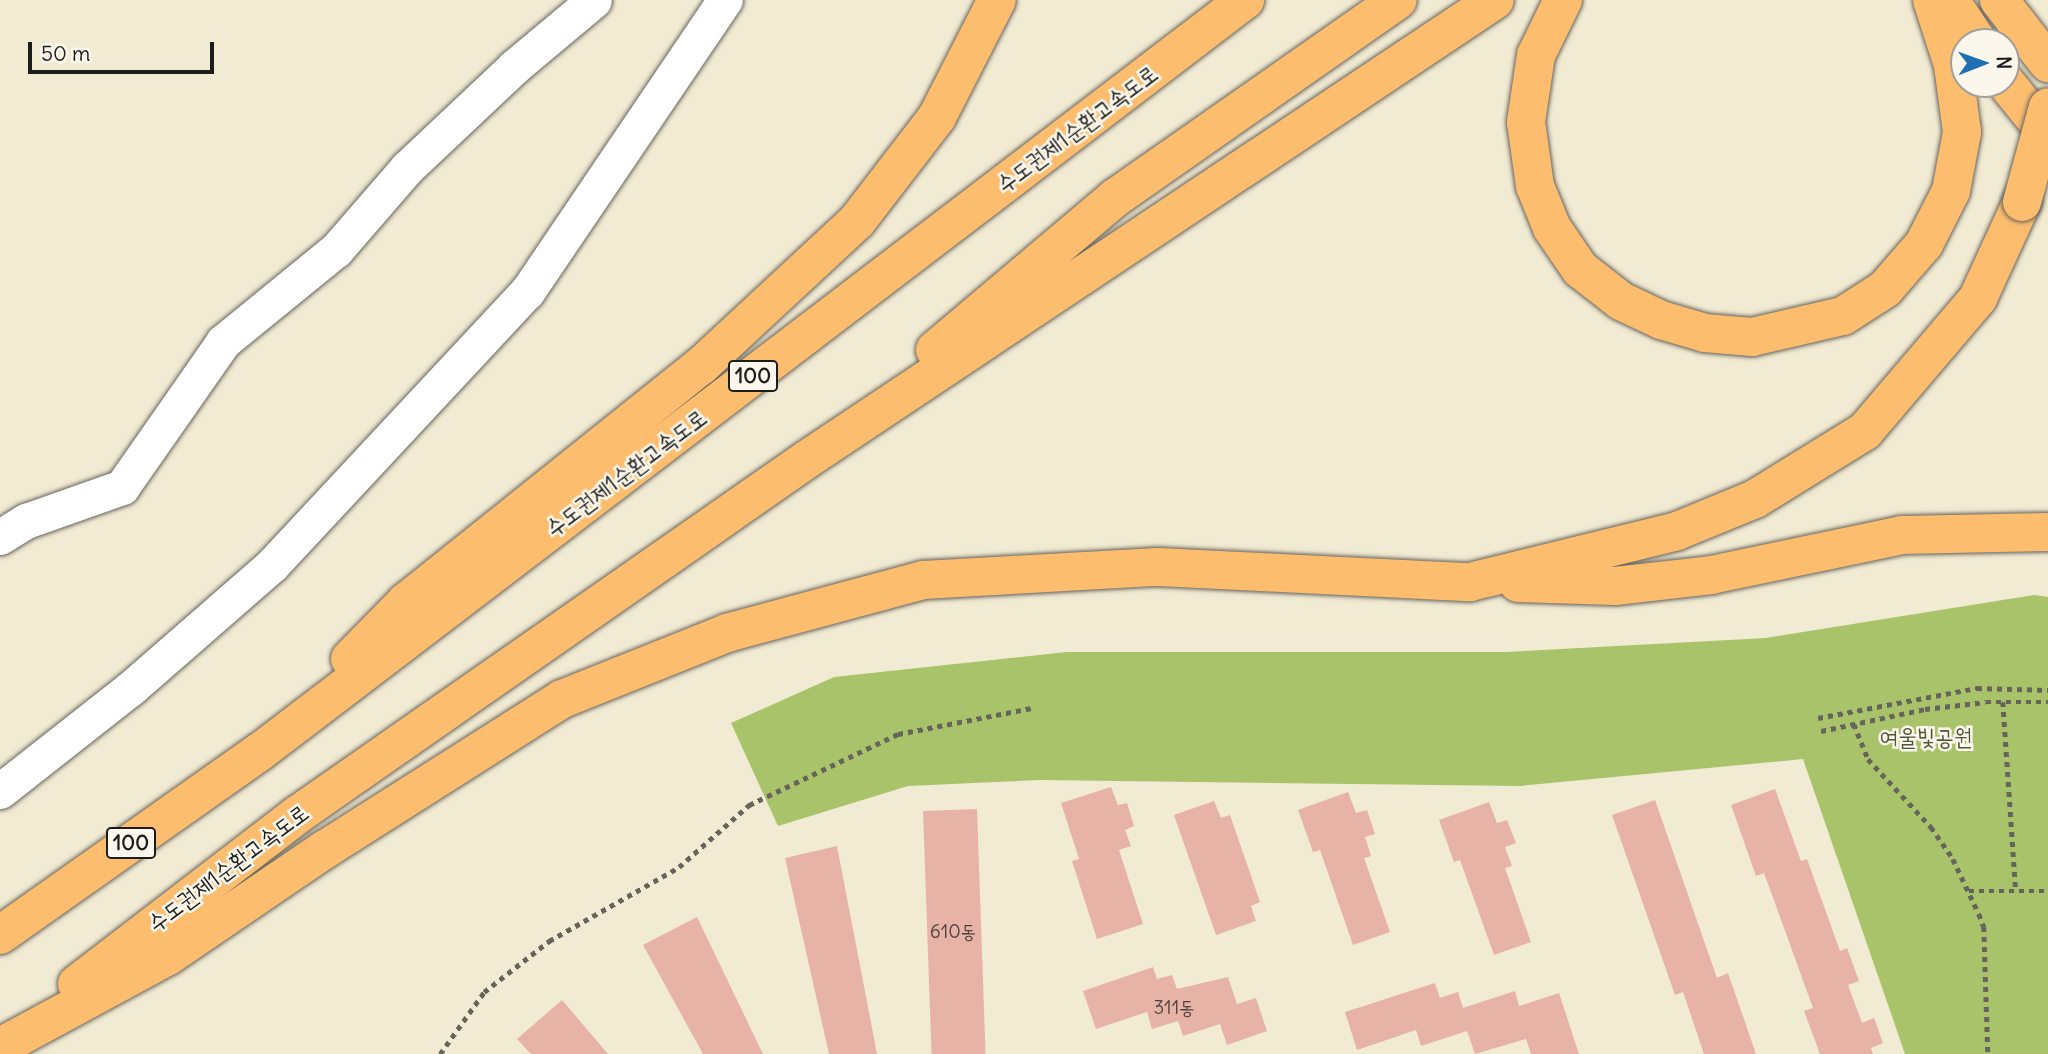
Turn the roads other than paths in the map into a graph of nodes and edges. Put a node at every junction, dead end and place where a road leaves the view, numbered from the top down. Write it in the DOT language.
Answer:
graph roads {
  1 [pos="594,0"];
  2 [pos="725,0"];
  3 [pos="965,0"];
  4 [pos="997,0"];
  5 [pos="1245,0"];
  6 [pos="1398,0"];
  7 [pos="1495,0"];
  8 [pos="1563,0"];
  9 [pos="1932,0"];
  10 [pos="1950,0"];
  11 [pos="1999,0"];
  12 [pos="1969,28"];
  13 [pos="2048,63"];
  14 [pos="2018,98"];
  15 [pos="2048,107"];
  16 [pos="937,117"];
  17 [pos="2048,135"];
  18 [pos="806,460"];
  19 [pos="2048,532"];
  20 [pos="0,537"];
  21 [pos="1470,582"];
  22 [pos="261,751"];
  23 [pos="0,791"];
  24 [pos="0,935"];
  25 [pos="0,1045"];
  1 -- 20 [label="lane"];
  2 -- 23 [label="lane"];
  3 -- 16 [label="highway"];
  4 -- 16 [label="highway"];
  5 -- 22 [label="highway, 수도권제1순환고속도로 / 100"];
  6 -- 18 [label="highway, 수도권제1순환고속도로"];
  7 -- 18 [label="highway, 수도권제1순환고속도로"];
  8 -- 9 [label="highway"];
  10 -- 12 [label="highway"];
  11 -- 13 [label="highway"];
  14 -- 17 [label="highway"];
  15 -- 21 [label="highway, bridge"];
  16 -- 22 [label="highway"];
  18 -- 25 [label="highway, 수도권제1순환고속도로"];
  19 -- 21 [label="highway"];
  21 -- 25 [label="highway"];
  22 -- 24 [label="highway, 수도권제1순환고속도로 / 100"];
}
